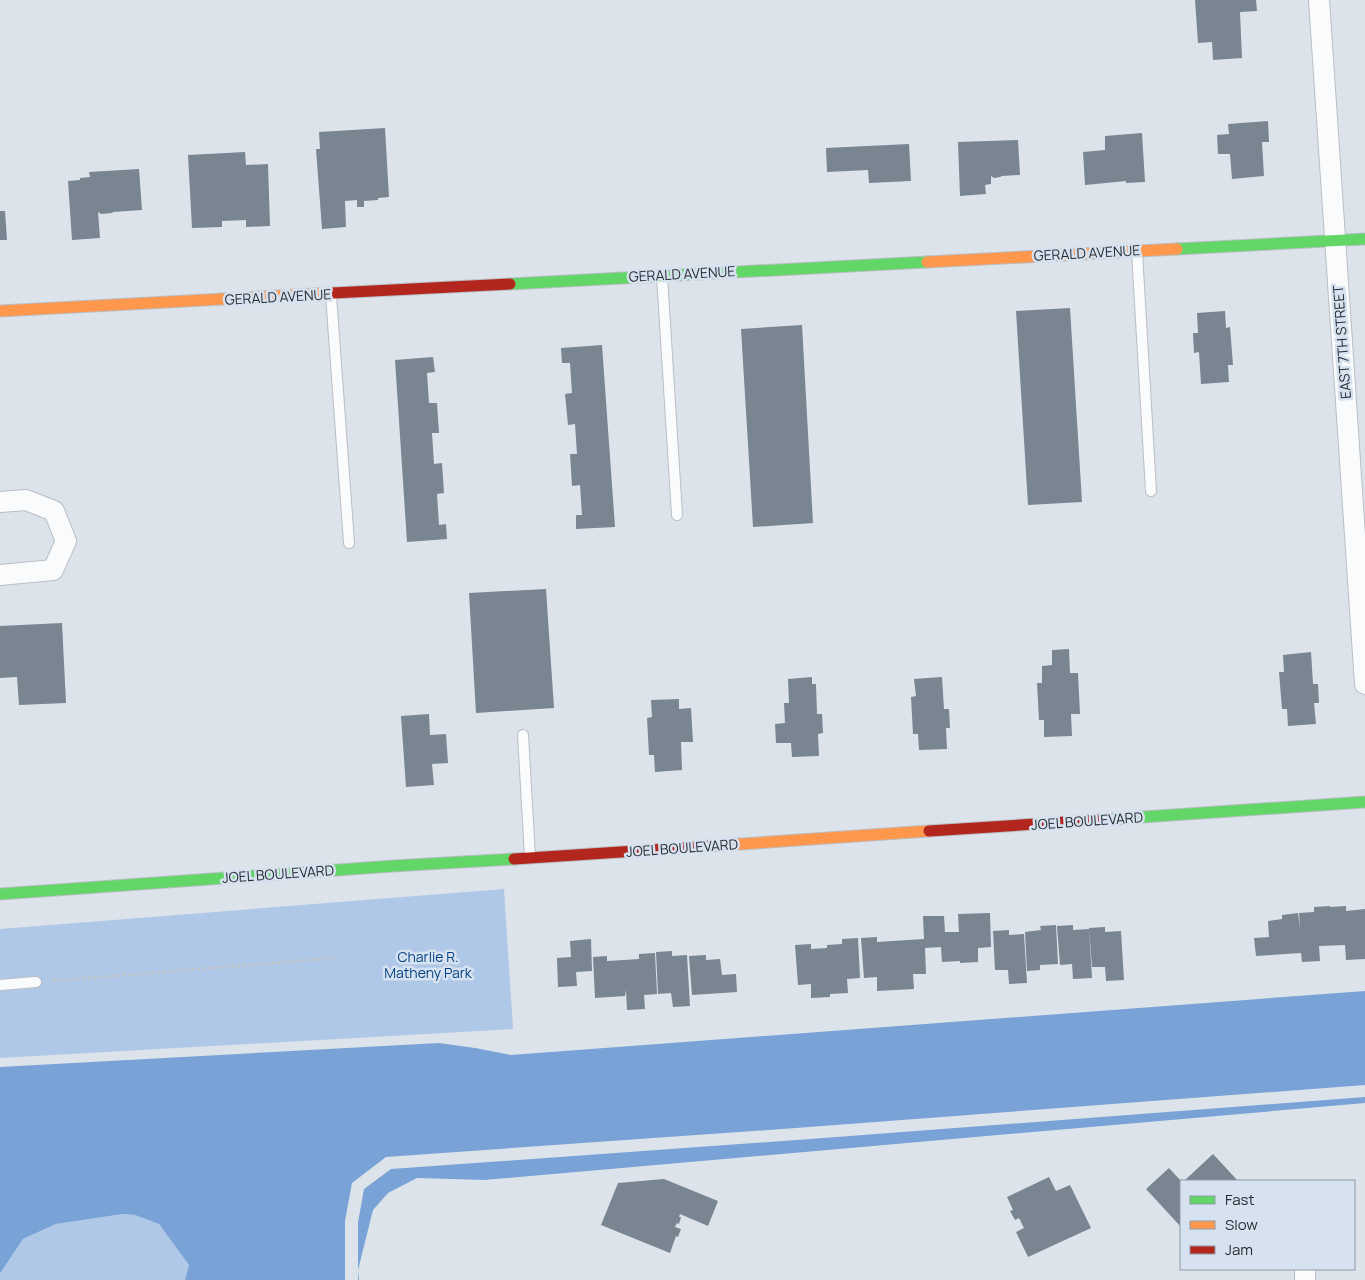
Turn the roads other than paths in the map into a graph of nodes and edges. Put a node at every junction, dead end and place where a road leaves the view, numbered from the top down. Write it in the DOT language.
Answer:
graph roads {
  1 [pos="1319,0"];
  2 [pos="1365,239"];
  3 [pos="1335,241"];
  4 [pos="1137,251"];
  5 [pos="662,275"];
  6 [pos="331,294"];
  7 [pos="0,311"];
  8 [pos="1151,491"];
  9 [pos="0,502"];
  10 [pos="677,515"];
  11 [pos="349,543"];
  12 [pos="0,575"];
  13 [pos="1365,684"];
  14 [pos="523,735"];
  15 [pos="1365,802"];
  16 [pos="530,858"];
  17 [pos="0,894"];
  18 [pos="36,982"];
  19 [pos="0,985"];
  1 -- 3 [label="street, EAST 7TH STREET"];
  2 -- 3 [label="street, GERALD AVENUE"];
  3 -- 4 [label="street, GERALD AVENUE"];
  3 -- 13 [label="street, EAST 7TH STREET"];
  4 -- 5 [label="street, GERALD AVENUE"];
  4 -- 8 [label="lane"];
  5 -- 6 [label="street, GERALD AVENUE"];
  5 -- 10 [label="lane"];
  6 -- 7 [label="street, GERALD AVENUE"];
  6 -- 11 [label="lane"];
  9 -- 12 [label="street"];
  14 -- 16 [label="lane"];
  15 -- 16 [label="street, JOEL BOULEVARD"];
  16 -- 17 [label="street, JOEL BOULEVARD"];
  18 -- 19 [label="lane"];
}
